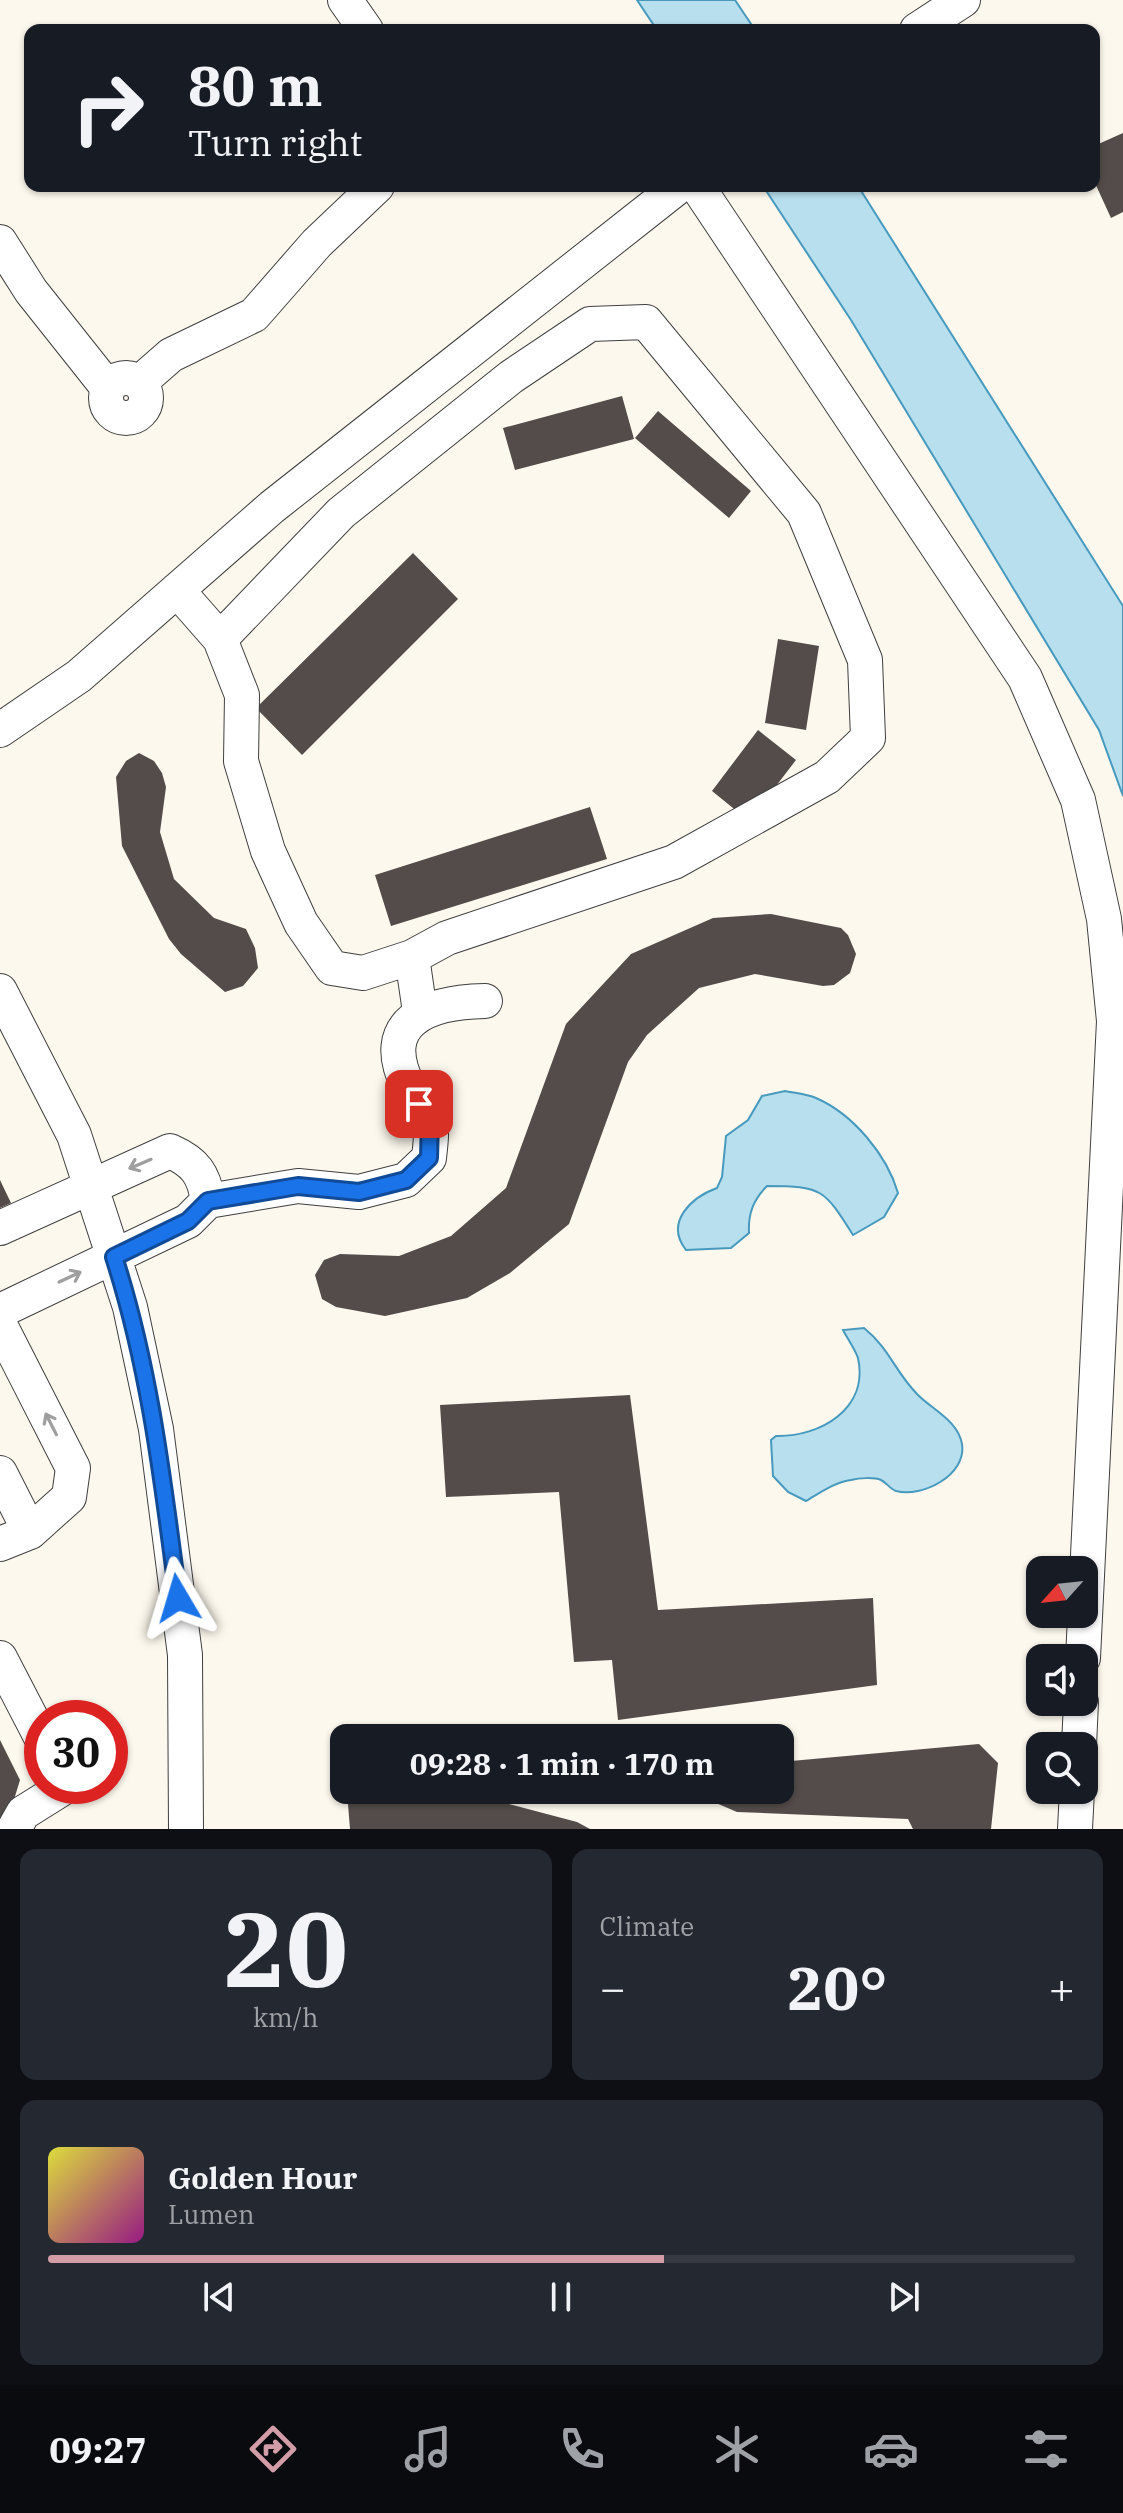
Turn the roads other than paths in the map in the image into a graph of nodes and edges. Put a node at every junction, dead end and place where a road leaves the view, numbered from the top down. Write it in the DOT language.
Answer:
graph roads {
  1 [pos="345,0"];
  2 [pos="963,0"];
  3 [pos="362,24"];
  4 [pos="926,24"];
  5 [pos="371,192"];
  6 [pos="671,192"];
  7 [pos="701,192"];
  8 [pos="0,242"];
  9 [pos="177,590"];
  10 [pos="220,639"];
  11 [pos="0,730"];
  12 [pos="412,957"];
  13 [pos="0,991"];
  14 [pos="485,1001"];
  15 [pos="420,1012"];
  16 [pos="91,1184"];
  17 [pos="208,1201"];
  18 [pos="0,1228"];
  19 [pos="114,1257"];
  20 [pos="0,1311"];
  21 [pos="0,1325"];
  22 [pos="0,1473"];
  23 [pos="15,1538"];
  24 [pos="1084,1644"];
  25 [pos="0,1658"];
  26 [pos="24,1704"];
  27 [pos="37,1804"];
  28 [pos="1076,1804"];
  29 [pos="14,1829"];
  30 [pos="186,1829"];
  31 [pos="1075,1829"];
  1 -- 3 [label="street"];
  2 -- 4 [label="street"];
  5 -- 8 [label="street"];
  6 -- 9 [label="street"];
  7 -- 24 [label="street"];
  9 -- 10 [label="street"];
  9 -- 11 [label="street"];
  10 -- 12 [label="street"];
  10 -- 12 [label="street"];
  12 -- 15 [label="street"];
  13 -- 16 [label="street"];
  14 -- 15 [label="street"];
  15 -- 17 [label="street"];
  17 -- 16 [label="street, one-way"];
  16 -- 18 [label="street"];
  16 -- 19 [label="street"];
  17 -- 19 [label="street"];
  20 -- 19 [label="street, one-way"];
  19 -- 30 [label="street"];
  23 -- 21 [label="street, one-way"];
  22 -- 23 [label="street"];
  25 -- 26 [label="street"];
  27 -- 29 [label="street"];
  28 -- 31 [label="street"];
}
